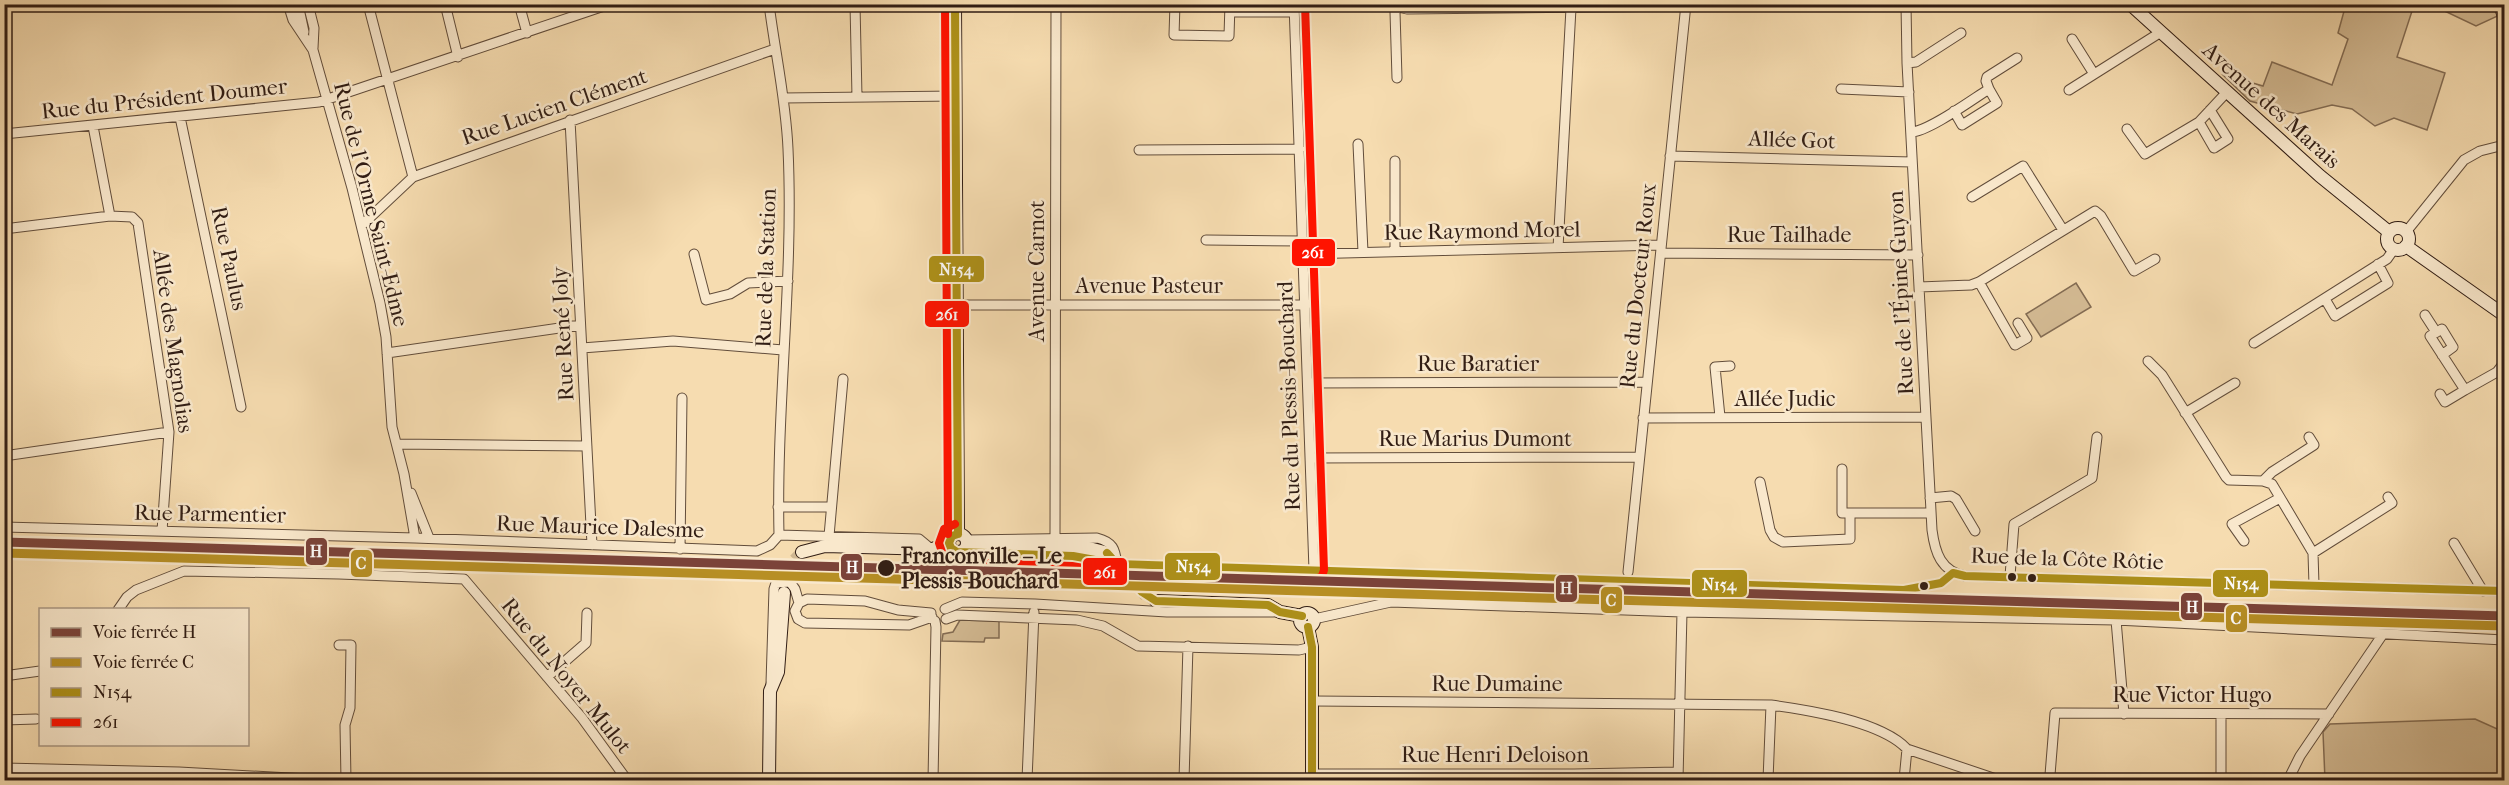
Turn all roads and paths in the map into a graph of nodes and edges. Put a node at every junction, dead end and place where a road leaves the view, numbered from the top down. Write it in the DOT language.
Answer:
graph roads {
  1 [pos="288,4"];
  2 [pos="298,4"];
  3 [pos="308,4"];
  4 [pos="368,4"];
  5 [pos="445,4"];
  6 [pos="519,4"];
  7 [pos="610,4"];
  8 [pos="769,4"];
  9 [pos="855,4"];
  10 [pos="956,4"];
  11 [pos="1056,4"];
  12 [pos="1175,4"];
  13 [pos="1906,4"];
  14 [pos="2130,4"];
  15 [pos="2497,4"];
  16 [pos="1686,5"];
  17 [pos="1398,6"];
  18 [pos="1537,6"];
  19 [pos="594,7"];
  20 [pos="1230,8"];
  21 [pos="1294,8"];
  22 [pos="1571,8"];
  23 [pos="2505,19"];
  24 [pos="2161,32"];
  25 [pos="527,33"];
  26 [pos="1961,33"];
  27 [pos="304,34"];
  28 [pos="2072,39"];
  29 [pos="776,49"];
  30 [pos="313,50"];
  31 [pos="458,57"];
  32 [pos="2017,58"];
  33 [pos="1907,63"];
  34 [pos="2094,74"];
  35 [pos="1397,78"];
  36 [pos="387,81"];
  37 [pos="1841,89"];
  38 [pos="1989,89"];
  39 [pos="2069,90"];
  40 [pos="1909,92"];
  41 [pos="2226,93"];
  42 [pos="956,96"];
  43 [pos="857,97"];
  44 [pos="783,98"];
  45 [pos="328,100"];
  46 [pos="2210,110"];
  47 [pos="1954,111"];
  48 [pos="180,117"];
  49 [pos="570,120"];
  50 [pos="2199,122"];
  51 [pos="93,126"];
  52 [pos="2127,129"];
  53 [pos="1911,132"];
  54 [pos="4,134"];
  55 [pos="1358,144"];
  56 [pos="2505,145"];
  57 [pos="1300,149"];
  58 [pos="1139,150"];
  59 [pos="1670,156"];
  60 [pos="1395,161"];
  61 [pos="1912,162"];
  62 [pos="413,177"];
  63 [pos="1972,197"];
  64 [pos="110,216"];
  65 [pos="362,225"];
  66 [pos="4,229"];
  67 [pos="2063,230"];
  68 [pos="2389,232"];
  69 [pos="2406,232"];
  70 [pos="1206,240"];
  71 [pos="1303,241"];
  72 [pos="2400,247"];
  73 [pos="1558,248"];
  74 [pos="1661,249"];
  75 [pos="1395,251"];
  76 [pos="1363,252"];
  77 [pos="694,254"];
  78 [pos="1304,254"];
  79 [pos="1917,255"];
  80 [pos="2156,259"];
  81 [pos="2378,264"];
  82 [pos="788,281"];
  83 [pos="1979,282"];
  84 [pos="1919,287"];
  85 [pos="2325,299"];
  86 [pos="1055,304"];
  87 [pos="957,305"];
  88 [pos="1305,305"];
  89 [pos="2425,315"];
  90 [pos="2505,315"];
  91 [pos="2018,323"];
  92 [pos="580,325"];
  93 [pos="2254,343"];
  94 [pos="582,348"];
  95 [pos="783,350"];
  96 [pos="387,353"];
  97 [pos="2148,361"];
  98 [pos="2505,363"];
  99 [pos="1730,366"];
  100 [pos="843,379"];
  101 [pos="1647,382"];
  102 [pos="1308,383"];
  103 [pos="2235,383"];
  104 [pos="2465,390"];
  105 [pos="2440,394"];
  106 [pos="682,398"];
  107 [pos="241,407"];
  108 [pos="2185,413"];
  109 [pos="1720,417"];
  110 [pos="1926,417"];
  111 [pos="1643,418"];
  112 [pos="169,432"];
  113 [pos="2097,437"];
  114 [pos="2309,437"];
  115 [pos="397,444"];
  116 [pos="587,446"];
  117 [pos="4,456"];
  118 [pos="1639,457"];
  119 [pos="1311,458"];
  120 [pos="1842,469"];
  121 [pos="404,474"];
  122 [pos="2263,481"];
  123 [pos="1760,482"];
  124 [pos="2388,497"];
  125 [pos="1930,498"];
  126 [pos="2280,498"];
  127 [pos="778,507"];
  128 [pos="830,507"];
  129 [pos="4,510"];
  130 [pos="1931,513"];
  131 [pos="1850,514"];
  132 [pos="6,527"];
  133 [pos="162,531"];
  134 [pos="1975,531"];
  135 [pos="779,535"];
  136 [pos="829,536"];
  137 [pos="415,538"];
  138 [pos="429,538"];
  139 [pos="1055,538"];
  140 [pos="2244,541"];
  141 [pos="961,542"];
  142 [pos="2454,543"];
  143 [pos="592,545"];
  144 [pos="680,549"];
  145 [pos="931,549"];
  146 [pos="802,552"];
  147 [pos="1108,553"];
  148 [pos="2313,553"];
  149 [pos="1117,564"];
  150 [pos="1314,570"];
  151 [pos="1628,572"];
  152 [pos="1953,573"];
  153 [pos="1428,575"];
  154 [pos="2010,576"];
  155 [pos="2314,585"];
  156 [pos="2483,591"];
  157 [pos="2505,591"];
  158 [pos="784,594"];
  159 [pos="1156,601"];
  160 [pos="799,603"];
  161 [pos="1035,604"];
  162 [pos="119,608"];
  163 [pos="1280,612"];
  164 [pos="1682,612"];
  165 [pos="587,613"];
  166 [pos="945,614"];
  167 [pos="933,617"];
  168 [pos="1034,618"];
  169 [pos="1308,620"];
  170 [pos="2116,620"];
  171 [pos="2383,634"];
  172 [pos="2505,640"];
  173 [pos="339,645"];
  174 [pos="1188,646"];
  175 [pos="1312,647"];
  176 [pos="39,671"];
  177 [pos="4,676"];
  178 [pos="547,677"];
  179 [pos="772,685"];
  180 [pos="1314,702"];
  181 [pos="1680,703"];
  182 [pos="1771,705"];
  183 [pos="2124,714"];
  184 [pos="2221,714"];
  185 [pos="2329,714"];
  186 [pos="36,719"];
  187 [pos="4,720"];
  188 [pos="1907,749"];
  189 [pos="4,768"];
  190 [pos="2050,775"];
  191 [pos="104,776"];
  192 [pos="179,776"];
  193 [pos="1678,776"];
  194 [pos="1312,777"];
  195 [pos="1573,777"];
  196 [pos="326,780"];
  197 [pos="346,780"];
  198 [pos="627,780"];
  199 [pos="769,780"];
  200 [pos="933,780"];
  201 [pos="1028,780"];
  202 [pos="1184,780"];
  203 [pos="1768,780"];
  204 [pos="1904,780"];
  205 [pos="1999,780"];
  206 [pos="2221,780"];
  207 [pos="2288,780"];
  1 -- 27 [label="street, Rue de l'Orme Saint-Edme"];
  2 -- 27 [label="street, Rue de l'Orme Saint-Edme"];
  3 -- 30 [label="street, Rue de l'Orme Saint-Edme"];
  4 -- 36 [label="street"];
  5 -- 31 [label="street"];
  6 -- 25 [label="street"];
  7 -- 19 [label="street, Rue du Président Doumer"];
  8 -- 29 [label="street, Rue de la Station"];
  9 -- 43 [label="street"];
  10 -- 42 [label="street"];
  11 -- 86 [label="street, Avenue Carnot"];
  12 -- 20 [label="street"];
  13 -- 33 [label="street, Rue de l'Épine Guyon"];
  14 -- 24 [label="street, Avenue des Marais"];
  15 -- 23 [label="street"];
  16 -- 22 [label="street"];
  16 -- 59 [label="street, Rue du Docteur Roux"];
  17 -- 18 [label="street"];
  17 -- 35 [label="street"];
  18 -- 22 [label="street"];
  19 -- 25 [label="street, Rue du Président Doumer"];
  20 -- 21 [label="street"];
  21 -- 57 [label="street, Rue du Plessis-Bouchard"];
  22 -- 73 [label="street"];
  24 -- 34 [label="street"];
  24 -- 41 [label="street, Avenue des Marais"];
  25 -- 31 [label="street, Rue du Président Doumer"];
  26 -- 33 [label="street"];
  27 -- 30 [label="street, Rue de l'Orme Saint-Edme"];
  28 -- 34 [label="street"];
  29 -- 44 [label="street, Rue de la Station"];
  29 -- 49 [label="street, Rue Lucien Clément"];
  30 -- 45 [label="street, Rue de l'Orme Saint-Edme"];
  31 -- 36 [label="street, Rue du Président Doumer"];
  32 -- 38 [label="street"];
  33 -- 40 [label="street, Rue de l'Épine Guyon"];
  34 -- 39 [label="street"];
  36 -- 45 [label="street, Rue du Président Doumer"];
  36 -- 62 [label="street"];
  37 -- 40 [label="street"];
  38 -- 47 [label="street"];
  38 -- 47 [label="street"];
  40 -- 53 [label="street, Rue de l'Épine Guyon"];
  41 -- 46 [label="street"];
  41 -- 68 [label="street, Avenue des Marais"];
  42 -- 43 [label="street"];
  42 -- 87 [label="street"];
  43 -- 44 [label="street"];
  44 -- 82 [label="street, Rue de la Station"];
  45 -- 48 [label="street, Rue du Président Doumer"];
  45 -- 65 [label="street, Rue de l'Orme Saint-Edme"];
  46 -- 50 [label="street"];
  46 -- 50 [label="street"];
  47 -- 53 [label="street"];
  48 -- 51 [label="street, Rue du Président Doumer"];
  48 -- 107 [label="street, Rue Paulus"];
  49 -- 62 [label="street, Rue Lucien Clément"];
  49 -- 92 [label="street, Rue René Joly"];
  50 -- 52 [label="street"];
  51 -- 54 [label="street, Rue du Président Doumer"];
  51 -- 64 [label="street"];
  53 -- 61 [label="street, Rue de l'Épine Guyon"];
  55 -- 76 [label="street"];
  56 -- 69 [label="street"];
  57 -- 58 [label="street"];
  57 -- 71 [label="street, Rue du Plessis-Bouchard"];
  59 -- 61 [label="street, Allée Got"];
  59 -- 74 [label="street, Rue du Docteur Roux"];
  60 -- 75 [label="street"];
  61 -- 79 [label="street, Rue de l'Épine Guyon"];
  62 -- 65 [label="street, Rue Lucien Clément"];
  63 -- 67 [label="street"];
  64 -- 66 [label="street"];
  64 -- 112 [label="street, Allée des Magnolias"];
  65 -- 96 [label="street, Rue de l'Orme Saint-Edme"];
  67 -- 80 [label="street"];
  67 -- 83 [label="street"];
  68 -- 69 [label="street"];
  68 -- 72 [label="street"];
  69 -- 72 [label="street"];
  70 -- 71 [label="street"];
  71 -- 78 [label="street, Rue du Plessis-Bouchard"];
  72 -- 81 [label="street"];
  72 -- 90 [label="street"];
  73 -- 74 [label="street, Rue Raymond Morel"];
  73 -- 75 [label="street, Rue Raymond Morel"];
  74 -- 79 [label="street, Rue Tailhade"];
  74 -- 101 [label="street, Rue du Docteur Roux"];
  75 -- 76 [label="street, Rue Raymond Morel"];
  76 -- 78 [label="street, Rue Raymond Morel"];
  77 -- 82 [label="street"];
  78 -- 88 [label="street, Rue du Plessis-Bouchard"];
  79 -- 84 [label="street, Rue de l'Épine Guyon"];
  81 -- 85 [label="street"];
  81 -- 85 [label="street"];
  82 -- 95 [label="street, Rue de la Station"];
  83 -- 84 [label="street"];
  83 -- 91 [label="street"];
  84 -- 110 [label="street, Rue de l'Épine Guyon"];
  85 -- 93 [label="street"];
  86 -- 87 [label="street, Avenue Pasteur"];
  86 -- 88 [label="street, Avenue Pasteur"];
  86 -- 139 [label="street, Avenue Carnot"];
  87 -- 141 [label="street"];
  88 -- 102 [label="street, Rue du Plessis-Bouchard"];
  89 -- 104 [label="street"];
  92 -- 94 [label="street, Rue René Joly"];
  92 -- 96 [label="street"];
  94 -- 95 [label="street"];
  94 -- 116 [label="street, Rue René Joly"];
  95 -- 127 [label="street, Rue de la Station"];
  96 -- 115 [label="street, Rue de l'Orme Saint-Edme"];
  97 -- 108 [label="street"];
  98 -- 104 [label="street"];
  99 -- 109 [label="street"];
  100 -- 128 [label="street"];
  101 -- 102 [label="street, Rue Baratier"];
  101 -- 111 [label="street, Rue du Docteur Roux"];
  102 -- 119 [label="street, Rue du Plessis-Bouchard"];
  103 -- 108 [label="street"];
  104 -- 105 [label="street"];
  106 -- 144 [label="street"];
  108 -- 122 [label="street"];
  109 -- 110 [label="street, Allée Judic"];
  109 -- 111 [label="street, Allée Judic"];
  110 -- 125 [label="street, Rue de l'Épine Guyon"];
  111 -- 118 [label="street, Rue du Docteur Roux"];
  112 -- 117 [label="street"];
  112 -- 133 [label="street, Allée des Magnolias"];
  113 -- 154 [label="street"];
  114 -- 122 [label="street"];
  115 -- 116 [label="street"];
  115 -- 121 [label="street, Rue de l'Orme Saint-Edme"];
  116 -- 143 [label="street, Rue René Joly"];
  118 -- 119 [label="street, Rue Marius Dumont"];
  118 -- 151 [label="street, Rue du Docteur Roux"];
  119 -- 150 [label="street, Rue du Plessis-Bouchard"];
  120 -- 131 [label="street"];
  121 -- 137 [label="street, Rue de l'Orme Saint-Edme"];
  121 -- 138 [label="street, Rue de l'Orme Saint-Edme"];
  122 -- 126 [label="street"];
  123 -- 131 [label="street"];
  124 -- 148 [label="street"];
  125 -- 130 [label="street, Rue de l'Épine Guyon"];
  125 -- 134 [label="street"];
  126 -- 140 [label="street"];
  126 -- 148 [label="street"];
  127 -- 128 [label="street"];
  127 -- 135 [label="street, Rue de la Station"];
  128 -- 136 [label="street"];
  129 -- 132 [label="street"];
  130 -- 131 [label="street"];
  130 -- 152 [label="street, Rue de l'Épine Guyon"];
  132 -- 133 [label="street, Rue Parmentier"];
  133 -- 137 [label="street, Rue Parmentier"];
  135 -- 136 [label="street"];
  135 -- 144 [label="street, Rue Maurice Dalesme"];
  136 -- 145 [label="street"];
  137 -- 138 [label="street, Rue Maurice Dalesme"];
  138 -- 143 [label="street, Rue Maurice Dalesme"];
  139 -- 141 [label="street"];
  139 -- 149 [label="street"];
  141 -- 145 [label="street"];
  141 -- 147 [label="street"];
  141 -- 149 [label="street"];
  142 -- 156 [label="street"];
  143 -- 144 [label="street, Rue Maurice Dalesme"];
  145 -- 146 [label="street"];
  148 -- 155 [label="street"];
  149 -- 150 [label="street"];
  150 -- 153 [label="street"];
  152 -- 154 [label="street, Rue de la Côte Rôtie"];
  154 -- 155 [label="street, Rue de la Côte Rôtie"];
  155 -- 156 [label="street, Rue de la Côte Rôtie"];
  156 -- 157 [label="street, Rue de la Côte Rôtie"];
  158 -- 179 [label="street"];
  159 -- 163 [label="street"];
  160 -- 167 [label="street"];
  160 -- 167 [label="street"];
  160 -- 179 [label="street"];
  161 -- 163 [label="street"];
  161 -- 166 [label="street"];
  161 -- 168 [label="street"];
  162 -- 178 [label="street, Rue du Noyer Mulot"];
  163 -- 169 [label="street"];
  164 -- 169 [label="street"];
  164 -- 170 [label="street"];
  164 -- 181 [label="street"];
  165 -- 178 [label="street"];
  166 -- 167 [label="street"];
  166 -- 167 [label="street"];
  166 -- 168 [label="street"];
  167 -- 200 [label="street"];
  168 -- 174 [label="street"];
  168 -- 201 [label="street"];
  169 -- 175 [label="street"];
  170 -- 171 [label="street"];
  170 -- 183 [label="street"];
  171 -- 172 [label="street"];
  171 -- 185 [label="street"];
  173 -- 197 [label="street"];
  174 -- 175 [label="street"];
  174 -- 202 [label="street"];
  175 -- 180 [label="street"];
  176 -- 177 [label="street"];
  178 -- 198 [label="street, Rue du Noyer Mulot"];
  179 -- 199 [label="street"];
  180 -- 181 [label="street, Rue Dumaine"];
  180 -- 194 [label="street"];
  181 -- 182 [label="street, Rue Dumaine"];
  181 -- 193 [label="street"];
  182 -- 188 [label="street, Rue Dumaine"];
  182 -- 203 [label="street"];
  183 -- 184 [label="street, Rue Victor Hugo"];
  183 -- 190 [label="street, Rue Victor Hugo"];
  184 -- 185 [label="street, Rue Victor Hugo"];
  184 -- 206 [label="street"];
  185 -- 207 [label="street"];
  186 -- 187 [label="street"];
  188 -- 204 [label="street"];
  188 -- 205 [label="street, Rue Dumaine"];
  189 -- 191 [label="street"];
  191 -- 192 [label="street"];
  192 -- 196 [label="street"];
  193 -- 195 [label="street, Rue Henri Deloison"];
  194 -- 195 [label="street, Rue Henri Deloison"];
}
